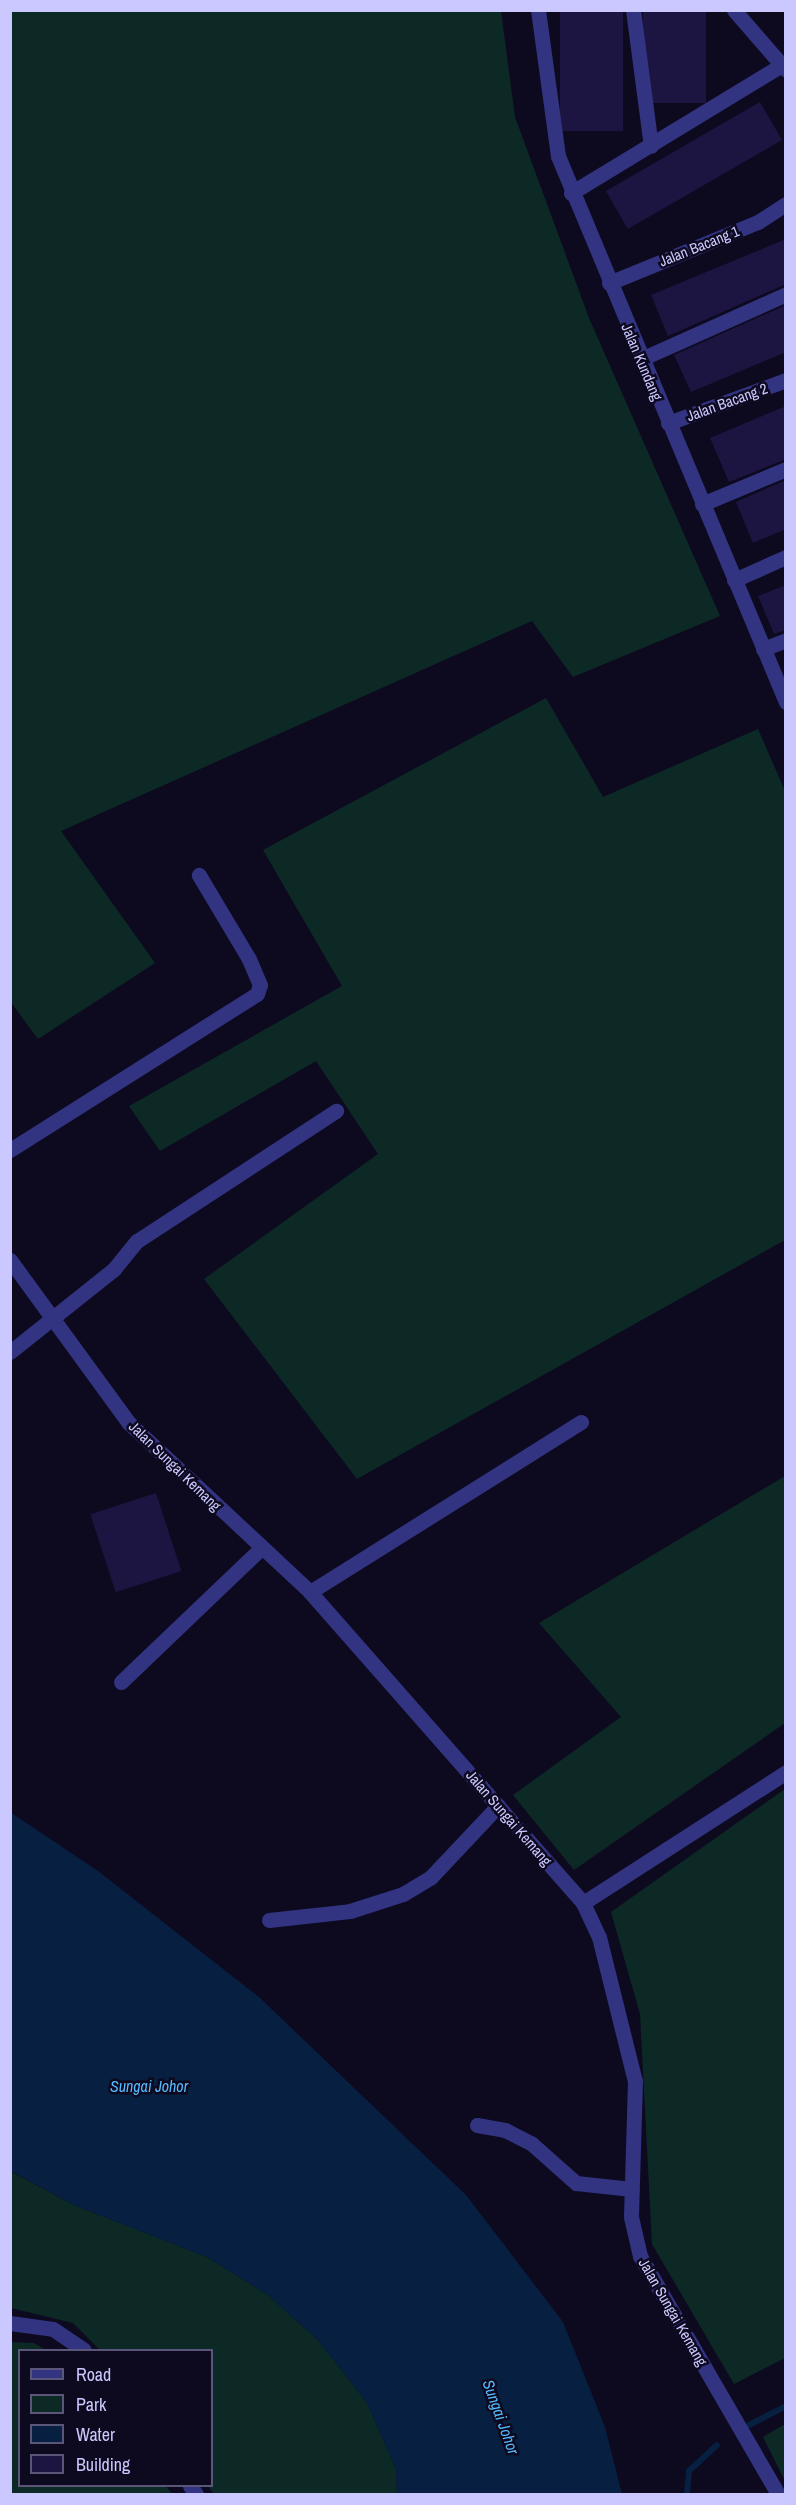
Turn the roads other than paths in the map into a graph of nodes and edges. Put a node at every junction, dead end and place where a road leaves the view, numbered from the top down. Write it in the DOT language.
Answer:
graph roads {
  1 [pos="538,10"];
  2 [pos="633,10"];
  3 [pos="734,10"];
  4 [pos="783,68"];
  5 [pos="651,146"];
  6 [pos="571,193"];
  7 [pos="786,204"];
  8 [pos="609,283"];
  9 [pos="786,294"];
  10 [pos="641,359"];
  11 [pos="786,380"];
  12 [pos="668,423"];
  13 [pos="786,469"];
  14 [pos="702,504"];
  15 [pos="786,557"];
  16 [pos="734,580"];
  17 [pos="786,640"];
  18 [pos="763,649"];
  19 [pos="786,702"];
  20 [pos="199,875"];
  21 [pos="336,1111"];
  22 [pos="10,1150"];
  23 [pos="10,1260"];
  24 [pos="49,1319"];
  25 [pos="10,1352"];
  26 [pos="581,1422"];
  27 [pos="260,1549"];
  28 [pos="310,1592"];
  29 [pos="121,1682"];
  30 [pos="786,1772"];
  31 [pos="498,1806"];
  32 [pos="583,1903"];
  33 [pos="269,1920"];
  34 [pos="477,2125"];
  35 [pos="632,2189"];
  36 [pos="10,2323"];
  37 [pos="83,2349"];
  38 [pos="778,2494"];
  1 -- 6 [label="street, Jalan Kundang"];
  2 -- 5 [label="street"];
  3 -- 4 [label="street"];
  4 -- 5 [label="street"];
  5 -- 6 [label="street"];
  6 -- 8 [label="street, Jalan Kundang"];
  7 -- 8 [label="street, Jalan Bacang 1"];
  8 -- 10 [label="street, Jalan Kundang"];
  9 -- 10 [label="street"];
  10 -- 12 [label="street, Jalan Kundang"];
  11 -- 12 [label="street, Jalan Bacang 2"];
  12 -- 14 [label="street, Jalan Kundang"];
  13 -- 14 [label="street"];
  14 -- 16 [label="street, Jalan Kundang"];
  15 -- 16 [label="street"];
  16 -- 18 [label="street, Jalan Kundang"];
  17 -- 18 [label="street"];
  18 -- 19 [label="street, Jalan Kundang"];
  20 -- 22 [label="street"];
  21 -- 24 [label="street"];
  23 -- 24 [label="street, Jalan Sungai Kemang"];
  24 -- 25 [label="street"];
  24 -- 27 [label="street, Jalan Sungai Kemang"];
  26 -- 28 [label="street"];
  27 -- 28 [label="street, Jalan Sungai Kemang"];
  27 -- 29 [label="street"];
  28 -- 31 [label="street, Jalan Sungai Kemang"];
  30 -- 32 [label="street"];
  31 -- 32 [label="street, Jalan Sungai Kemang"];
  31 -- 33 [label="street"];
  32 -- 35 [label="street, Jalan Sungai Kemang"];
  34 -- 35 [label="street"];
  35 -- 38 [label="street, Jalan Sungai Kemang"];
  36 -- 37 [label="street"];
}
